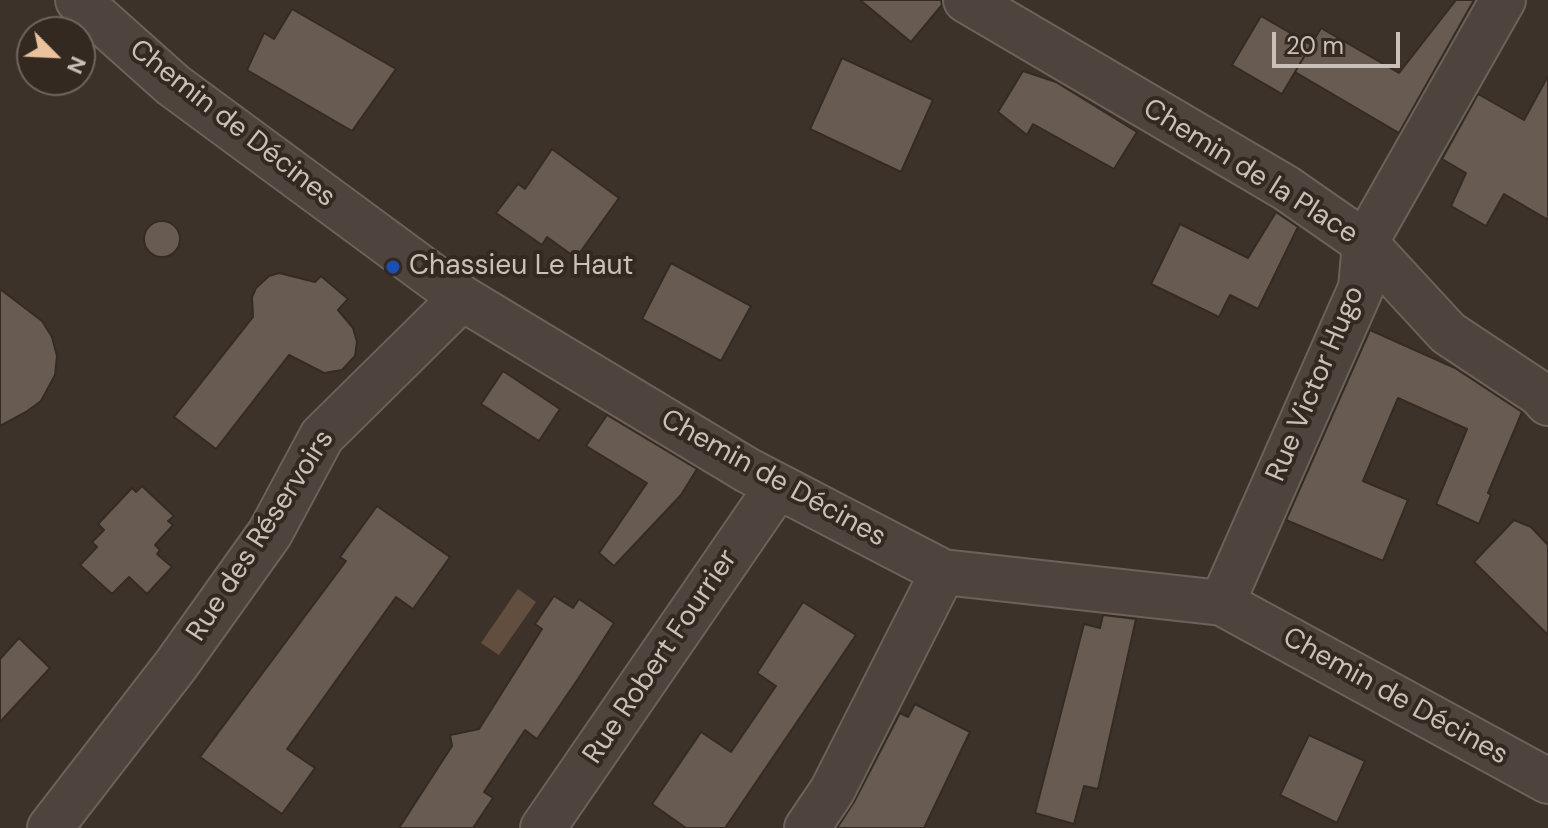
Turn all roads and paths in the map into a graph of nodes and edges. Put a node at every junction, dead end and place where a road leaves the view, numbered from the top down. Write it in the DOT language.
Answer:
graph roads {
  1 [pos="78,0"];
  2 [pos="966,0"];
  3 [pos="1503,0"];
  4 [pos="1365,243"];
  5 [pos="462,298"];
  6 [pos="1545,395"];
  7 [pos="778,486"];
  8 [pos="943,572"];
  9 [pos="1222,603"];
  10 [pos="1548,781"];
  11 [pos="50,828"];
  12 [pos="543,828"];
  13 [pos="807,828"];
  1 -- 5 [label="street, Chemin de Décines"];
  2 -- 4 [label="street, Chemin de la Place"];
  3 -- 4 [label="street, Rue Victor Hugo"];
  4 -- 6 [label="street, Chemin de la Place"];
  4 -- 9 [label="street, Rue Victor Hugo"];
  5 -- 7 [label="street, Chemin de Décines"];
  5 -- 11 [label="street, Rue des Réservoirs"];
  7 -- 8 [label="street, Chemin de Décines"];
  7 -- 12 [label="street, Rue Robert Fourrier"];
  8 -- 9 [label="street, Chemin de Décines"];
  8 -- 13 [label="street"];
  9 -- 10 [label="street, Chemin de Décines"];
}
